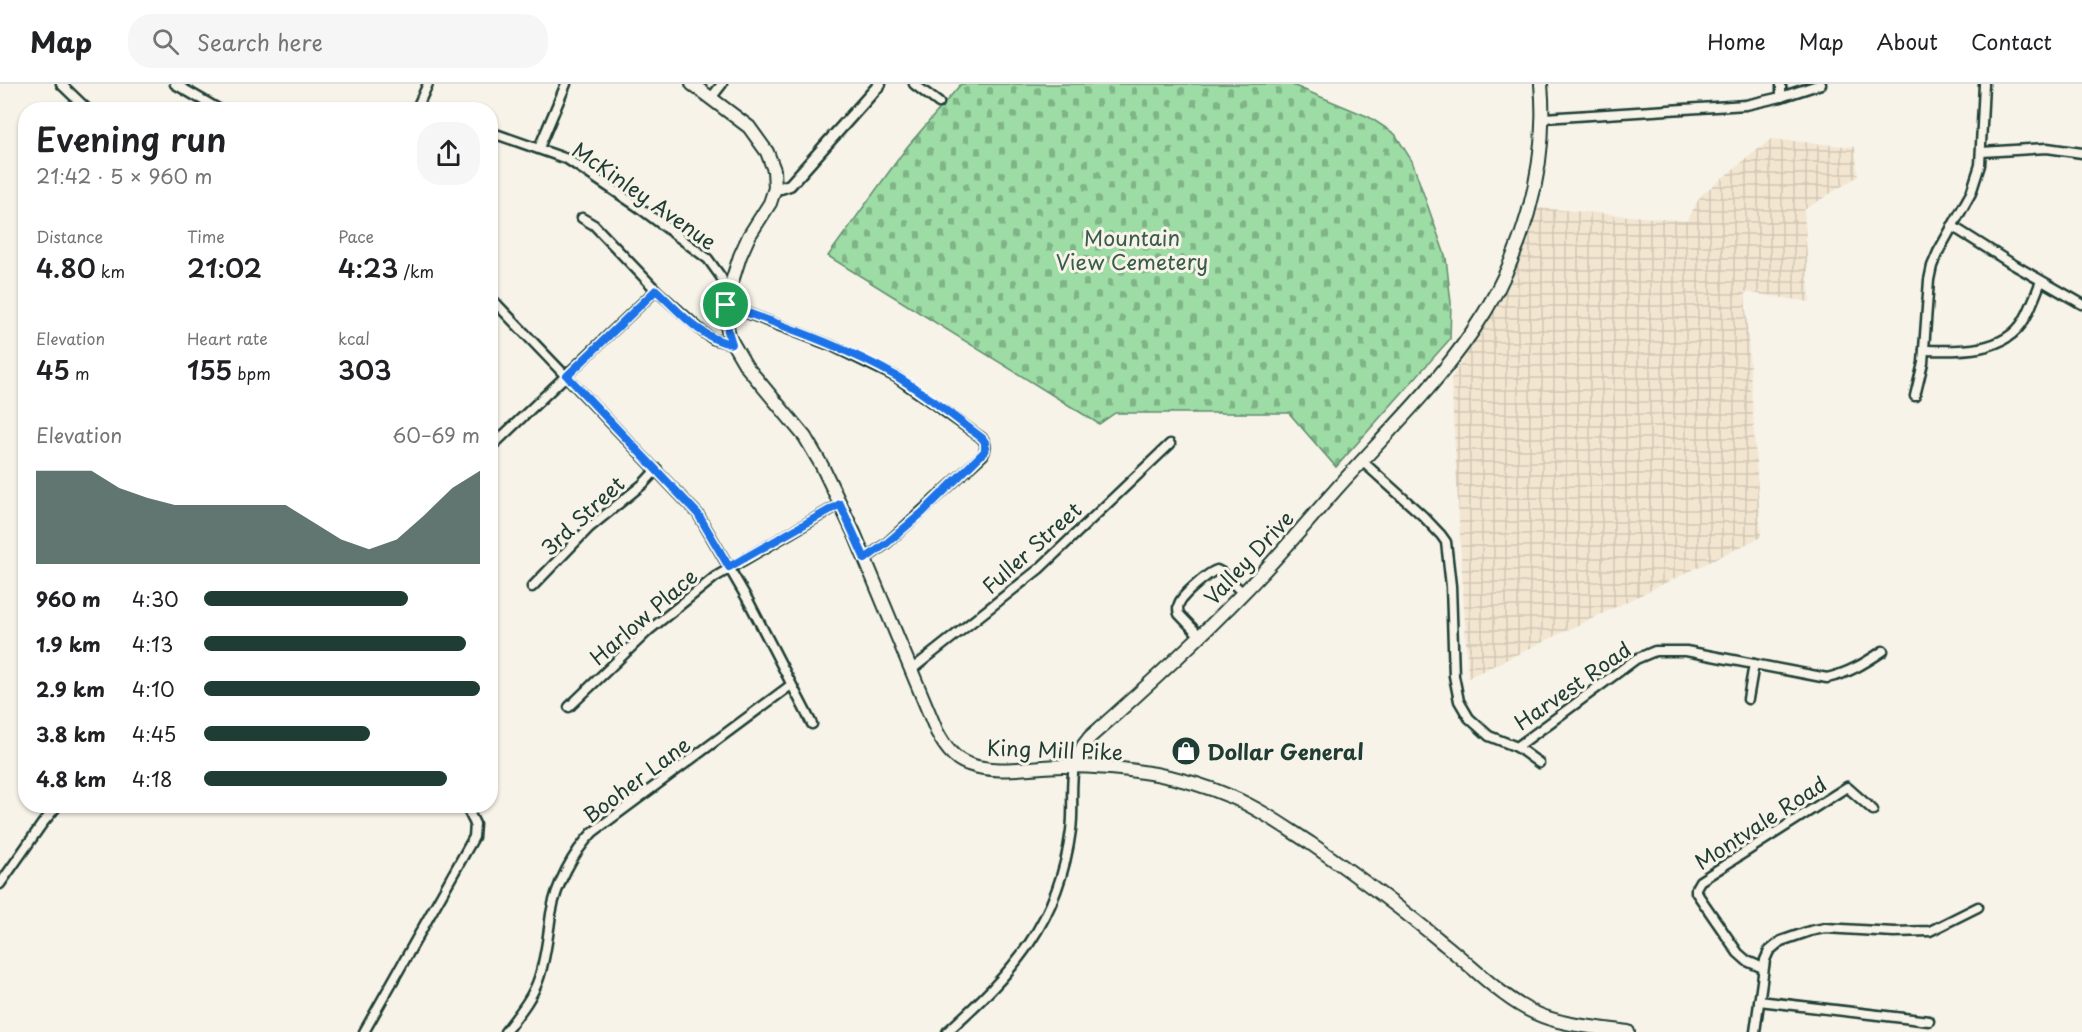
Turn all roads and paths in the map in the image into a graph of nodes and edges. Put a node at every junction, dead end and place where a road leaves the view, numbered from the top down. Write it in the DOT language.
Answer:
graph roads {
  1 [pos="61,84"];
  2 [pos="174,84"];
  3 [pos="428,84"];
  4 [pos="566,84"];
  5 [pos="692,84"];
  6 [pos="722,84"];
  7 [pos="880,84"];
  8 [pos="914,84"];
  9 [pos="1541,84"];
  10 [pos="1781,84"];
  11 [pos="1821,84"];
  12 [pos="1984,84"];
  13 [pos="711,98"];
  14 [pos="1781,98"];
  15 [pos="80,102"];
  16 [pos="206,102"];
  17 [pos="421,102"];
  18 [pos="939,103"];
  19 [pos="1544,118"];
  20 [pos="498,135"];
  21 [pos="539,148"];
  22 [pos="1982,152"];
  23 [pos="2082,153"];
  24 [pos="775,188"];
  25 [pos="582,219"];
  26 [pos="1952,226"];
  27 [pos="2041,281"];
  28 [pos="656,290"];
  29 [pos="727,299"];
  30 [pos="2082,304"];
  31 [pos="498,305"];
  32 [pos="732,344"];
  33 [pos="1924,350"];
  34 [pos="567,376"];
  35 [pos="1914,396"];
  36 [pos="498,441"];
  37 [pos="1170,444"];
  38 [pos="1362,461"];
  39 [pos="657,469"];
  40 [pos="840,504"];
  41 [pos="865,559"];
  42 [pos="729,567"];
  43 [pos="532,587"];
  44 [pos="1243,593"];
  45 [pos="1200,636"];
  46 [pos="1883,651"];
  47 [pos="1754,664"];
  48 [pos="911,669"];
  49 [pos="791,685"];
  50 [pos="1748,699"];
  51 [pos="569,707"];
  52 [pos="812,724"];
  53 [pos="1517,747"];
  54 [pos="1539,763"];
  55 [pos="1074,766"];
  56 [pos="1873,810"];
  57 [pos="51,813"];
  58 [pos="472,814"];
  59 [pos="0,884"];
  60 [pos="1978,907"];
  61 [pos="1763,968"];
  62 [pos="1759,1001"];
  63 [pos="1929,1021"];
  64 [pos="364,1032"];
  65 [pos="505,1032"];
  66 [pos="947,1032"];
  67 [pos="1628,1032"];
  68 [pos="1755,1032"];
  1 -- 15 [label="street"];
  2 -- 16 [label="street"];
  3 -- 17 [label="street"];
  4 -- 21 [label="street"];
  5 -- 13 [label="main road"];
  6 -- 13 [label="street"];
  7 -- 24 [label="street"];
  8 -- 18 [label="street"];
  9 -- 19 [label="main road, Valley Drive"];
  10 -- 14 [label="street"];
  11 -- 14 [label="street"];
  12 -- 22 [label="street"];
  13 -- 24 [label="main road"];
  14 -- 19 [label="street"];
  19 -- 38 [label="main road, Valley Drive"];
  20 -- 21 [label="street, McKinley Avenue"];
  21 -- 29 [label="street, McKinley Avenue"];
  22 -- 23 [label="street"];
  22 -- 26 [label="street"];
  24 -- 29 [label="main road"];
  25 -- 28 [label="street"];
  26 -- 27 [label="street"];
  26 -- 33 [label="street"];
  27 -- 30 [label="street"];
  27 -- 33 [label="street"];
  28 -- 32 [label="street"];
  28 -- 34 [label="street"];
  29 -- 32 [label="main road, King Mill Pike"];
  29 -- 41 [label="street"];
  31 -- 34 [label="street"];
  32 -- 40 [label="main road, King Mill Pike"];
  33 -- 35 [label="street"];
  34 -- 36 [label="street"];
  34 -- 39 [label="street"];
  37 -- 48 [label="street, Fuller Street"];
  38 -- 44 [label="main road, Valley Drive"];
  38 -- 53 [label="street, Harvest Road"];
  39 -- 42 [label="street"];
  39 -- 43 [label="street, 3rd Street"];
  40 -- 41 [label="main road, King Mill Pike"];
  40 -- 42 [label="street, Harlow Place"];
  41 -- 48 [label="main road, King Mill Pike"];
  42 -- 49 [label="street"];
  42 -- 51 [label="street, Harlow Place"];
  44 -- 45 [label="main road, Valley Drive"];
  44 -- 45 [label="street"];
  45 -- 55 [label="main road, Valley Drive"];
  46 -- 47 [label="street, Harvest Road"];
  47 -- 50 [label="street"];
  47 -- 53 [label="street, Harvest Road"];
  48 -- 55 [label="main road, King Mill Pike"];
  49 -- 52 [label="street"];
  49 -- 65 [label="street, Booher Lane"];
  53 -- 54 [label="street"];
  55 -- 66 [label="street, Valley Drive"];
  55 -- 67 [label="main road, King Mill Pike"];
  56 -- 61 [label="street, Montvale Road"];
  57 -- 59 [label="street"];
  58 -- 64 [label="street"];
  60 -- 61 [label="street"];
  61 -- 62 [label="street"];
  62 -- 63 [label="street"];
  62 -- 68 [label="street"];
}
